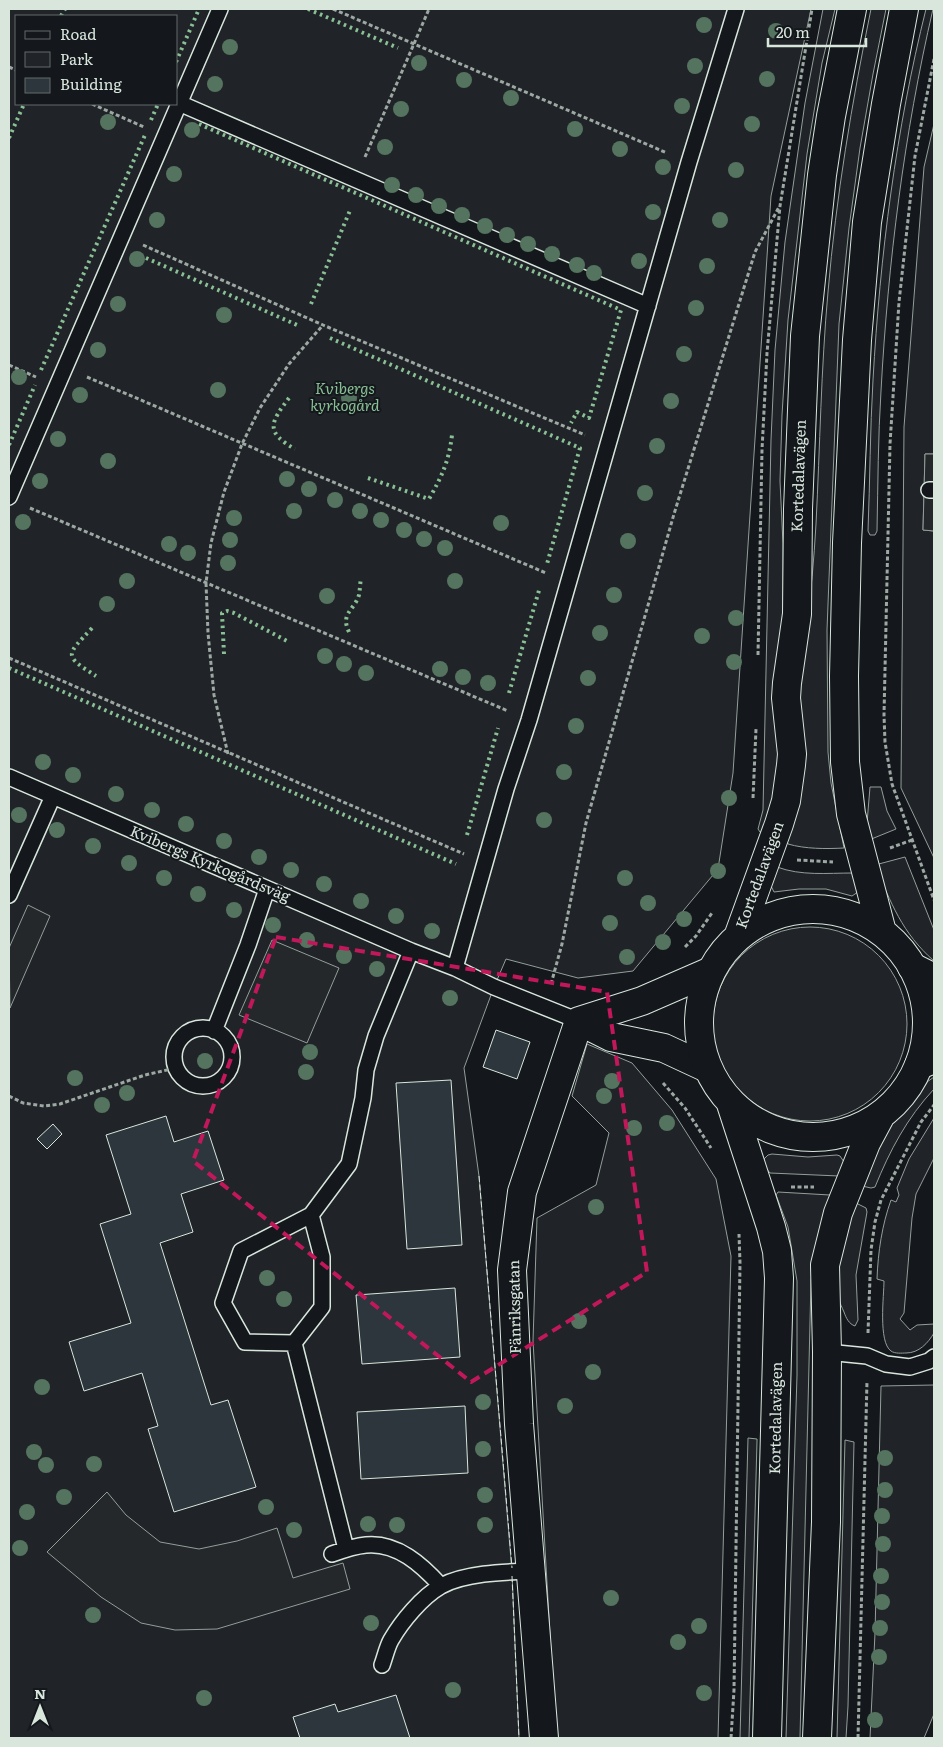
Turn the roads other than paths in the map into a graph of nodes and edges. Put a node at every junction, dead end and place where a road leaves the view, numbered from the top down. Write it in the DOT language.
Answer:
graph roads {
  1 [pos="220,9"];
  2 [pos="736,9"];
  3 [pos="852,9"];
  4 [pos="904,9"];
  5 [pos="179,103"];
  6 [pos="648,306"];
  7 [pos="9,497"];
  8 [pos="9,777"];
  9 [pos="53,796"];
  10 [pos="268,889"];
  11 [pos="9,894"];
  12 [pos="882,932"];
  13 [pos="738,937"];
  14 [pos="411,951"];
  15 [pos="454,968"];
  16 [pos="711,971"];
  17 [pos="923,972"];
  18 [pos="578,1021"];
  19 [pos="214,1031"];
  20 [pos="927,1062"];
  21 [pos="707,1068"];
  22 [pos="731,1104"];
  23 [pos="881,1115"];
  24 [pos="311,1215"];
  25 [pos="294,1343"];
  26 [pos="827,1352"];
  27 [pos="934,1357"];
  28 [pos="532,1571"];
  29 [pos="441,1586"];
  30 [pos="382,1665"];
  31 [pos="544,1738"];
  32 [pos="767,1738"];
  33 [pos="817,1738"];
  1 -- 5 [label="lane"];
  2 -- 6 [label="lane"];
  3 -- 13 [label="main road, Kortedalavägen"];
  4 -- 12 [label="main road"];
  5 -- 6 [label="lane"];
  5 -- 7 [label="lane"];
  6 -- 15 [label="lane"];
  8 -- 9 [label="lane, Kvibergs Kyrkogårdsväg"];
  9 -- 10 [label="lane, Kvibergs Kyrkogårdsväg"];
  9 -- 11 [label="lane"];
  10 -- 14 [label="lane, Kvibergs Kyrkogårdsväg"];
  10 -- 19 [label="lane"];
  12 -- 13 [label="main road, Kortedalavägen"];
  12 -- 17 [label="main road, Kortedalavägen"];
  13 -- 16 [label="main road, Kortedalavägen"];
  14 -- 15 [label="lane, Kvibergs Kyrkogårdsväg"];
  14 -- 24 [label="lane"];
  15 -- 18 [label="lane, Kvibergs Kyrkogårdsväg"];
  16 -- 18 [label="main road"];
  16 -- 21 [label="main road, Kortedalavägen"];
  17 -- 20 [label="main road, Kortedalavägen"];
  18 -- 21 [label="main road, Kvibergs Kyrkogårdsväg"];
  18 -- 28 [label="main road, Fänriksgatan"];
  19 -- 19 [label="lane"];
  20 -- 23 [label="main road, Kortedalavägen"];
  21 -- 22 [label="main road, Kortedalavägen"];
  22 -- 23 [label="main road, Kortedalavägen"];
  22 -- 32 [label="main road, Kortedalavägen"];
  23 -- 26 [label="main road, Kortedalavägen"];
  24 -- 25 [label="lane"];
  24 -- 25 [label="lane"];
  25 -- 29 [label="lane"];
  26 -- 27 [label="lane"];
  26 -- 33 [label="main road, Kortedalavägen"];
  28 -- 29 [label="lane"];
  28 -- 31 [label="main road, Fänriksgatan"];
  29 -- 30 [label="lane"];
}
